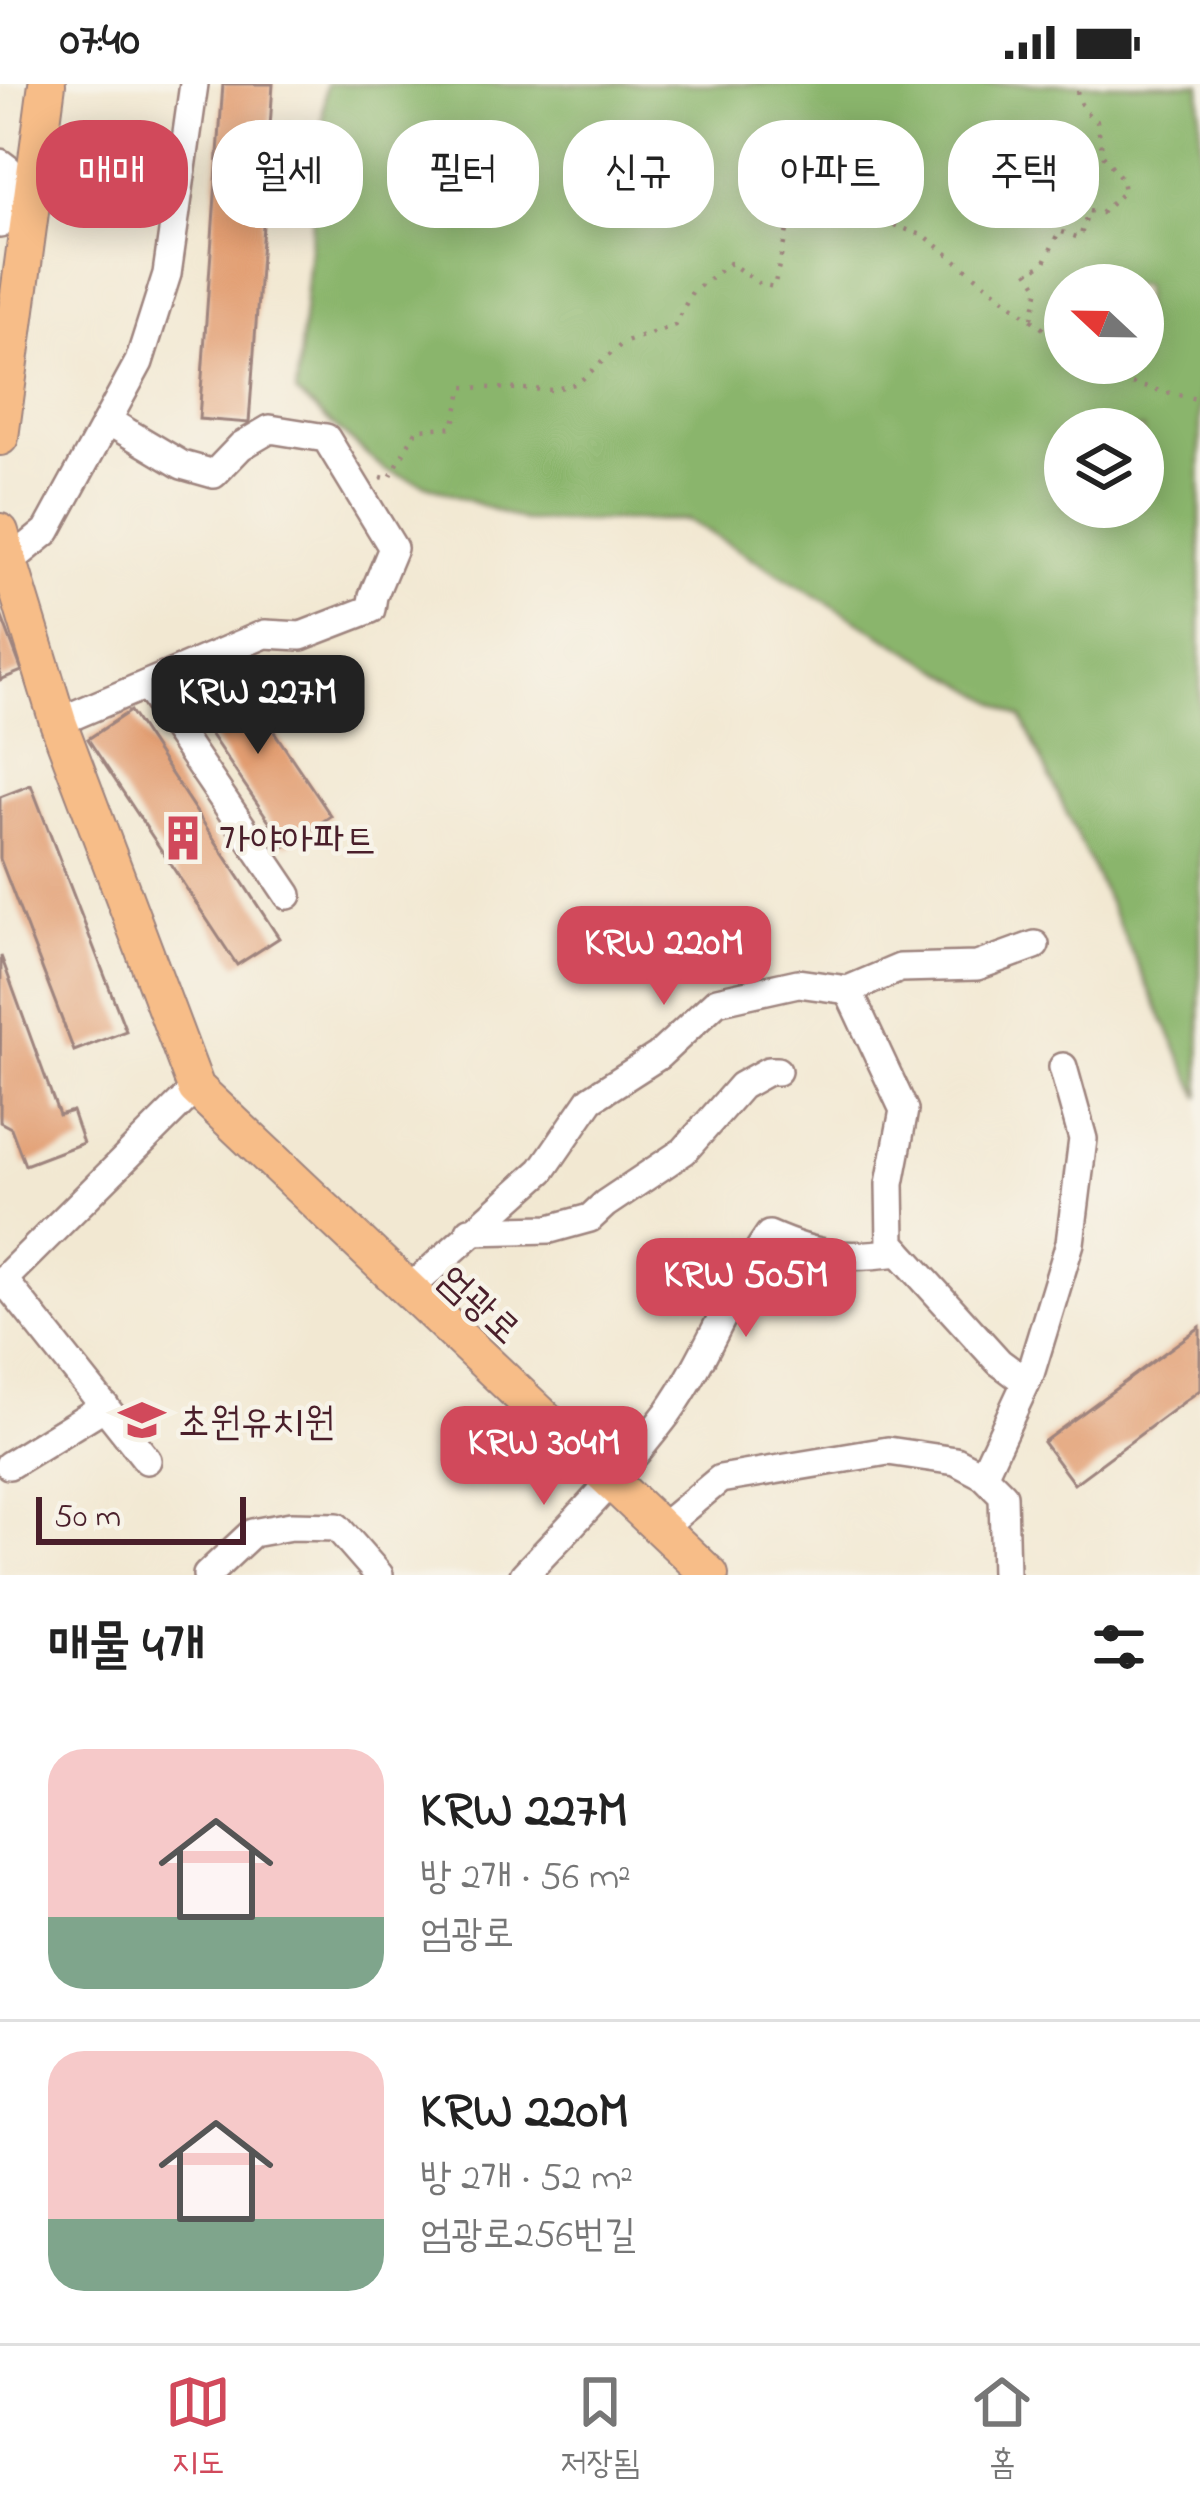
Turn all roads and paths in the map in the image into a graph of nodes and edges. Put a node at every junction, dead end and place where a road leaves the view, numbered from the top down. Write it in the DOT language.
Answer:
graph roads {
  1 [pos="47,84"];
  2 [pos="194,84"];
  3 [pos="1077,84"];
  4 [pos="0,163"];
  5 [pos="8,234"];
  6 [pos="1032,318"];
  7 [pos="1044,328"];
  8 [pos="1131,384"];
  9 [pos="1200,400"];
  10 [pos="109,421"];
  11 [pos="0,437"];
  12 [pos="340,464"];
  13 [pos="4,547"];
  14 [pos="146,685"];
  15 [pos="58,722"];
  16 [pos="288,895"];
  17 [pos="1035,945"];
  18 [pos="848,990"];
  19 [pos="1063,1067"];
  20 [pos="777,1071"];
  21 [pos="196,1088"];
  22 [pos="470,1231"];
  23 [pos="899,1252"];
  24 [pos="2,1281"];
  25 [pos="407,1291"];
  26 [pos="1026,1382"];
  27 [pos="105,1406"];
  28 [pos="147,1460"];
  29 [pos="10,1465"];
  30 [pos="983,1475"];
  31 [pos="610,1483"];
  32 [pos="661,1529"];
  33 [pos="207,1575"];
  34 [pos="379,1575"];
  35 [pos="524,1575"];
  36 [pos="710,1575"];
  37 [pos="1005,1575"];
  1 -- 5 [label="main road"];
  2 -- 10 [label="street"];
  3 -- 6 [label="path"];
  4 -- 5 [label="street"];
  5 -- 11 [label="main road"];
  6 -- 7 [label="path"];
  6 -- 12 [label="path"];
  8 -- 9 [label="path"];
  10 -- 12 [label="street"];
  10 -- 13 [label="street"];
  12 -- 14 [label="street"];
  13 -- 15 [label="main road, 엄광로"];
  14 -- 15 [label="street"];
  14 -- 16 [label="street"];
  15 -- 21 [label="main road, 엄광로"];
  17 -- 18 [label="street"];
  18 -- 22 [label="street"];
  18 -- 23 [label="street"];
  19 -- 26 [label="street"];
  20 -- 22 [label="street"];
  21 -- 24 [label="street"];
  21 -- 25 [label="main road, 엄광로"];
  22 -- 25 [label="street"];
  23 -- 26 [label="street"];
  23 -- 31 [label="street"];
  24 -- 27 [label="street"];
  25 -- 31 [label="main road, 엄광로"];
  26 -- 30 [label="street"];
  27 -- 28 [label="street"];
  27 -- 29 [label="street"];
  30 -- 32 [label="street"];
  30 -- 37 [label="street"];
  31 -- 32 [label="main road, 엄광로"];
  31 -- 35 [label="street"];
  32 -- 36 [label="main road, 엄광로"];
  33 -- 34 [label="street"];
}
